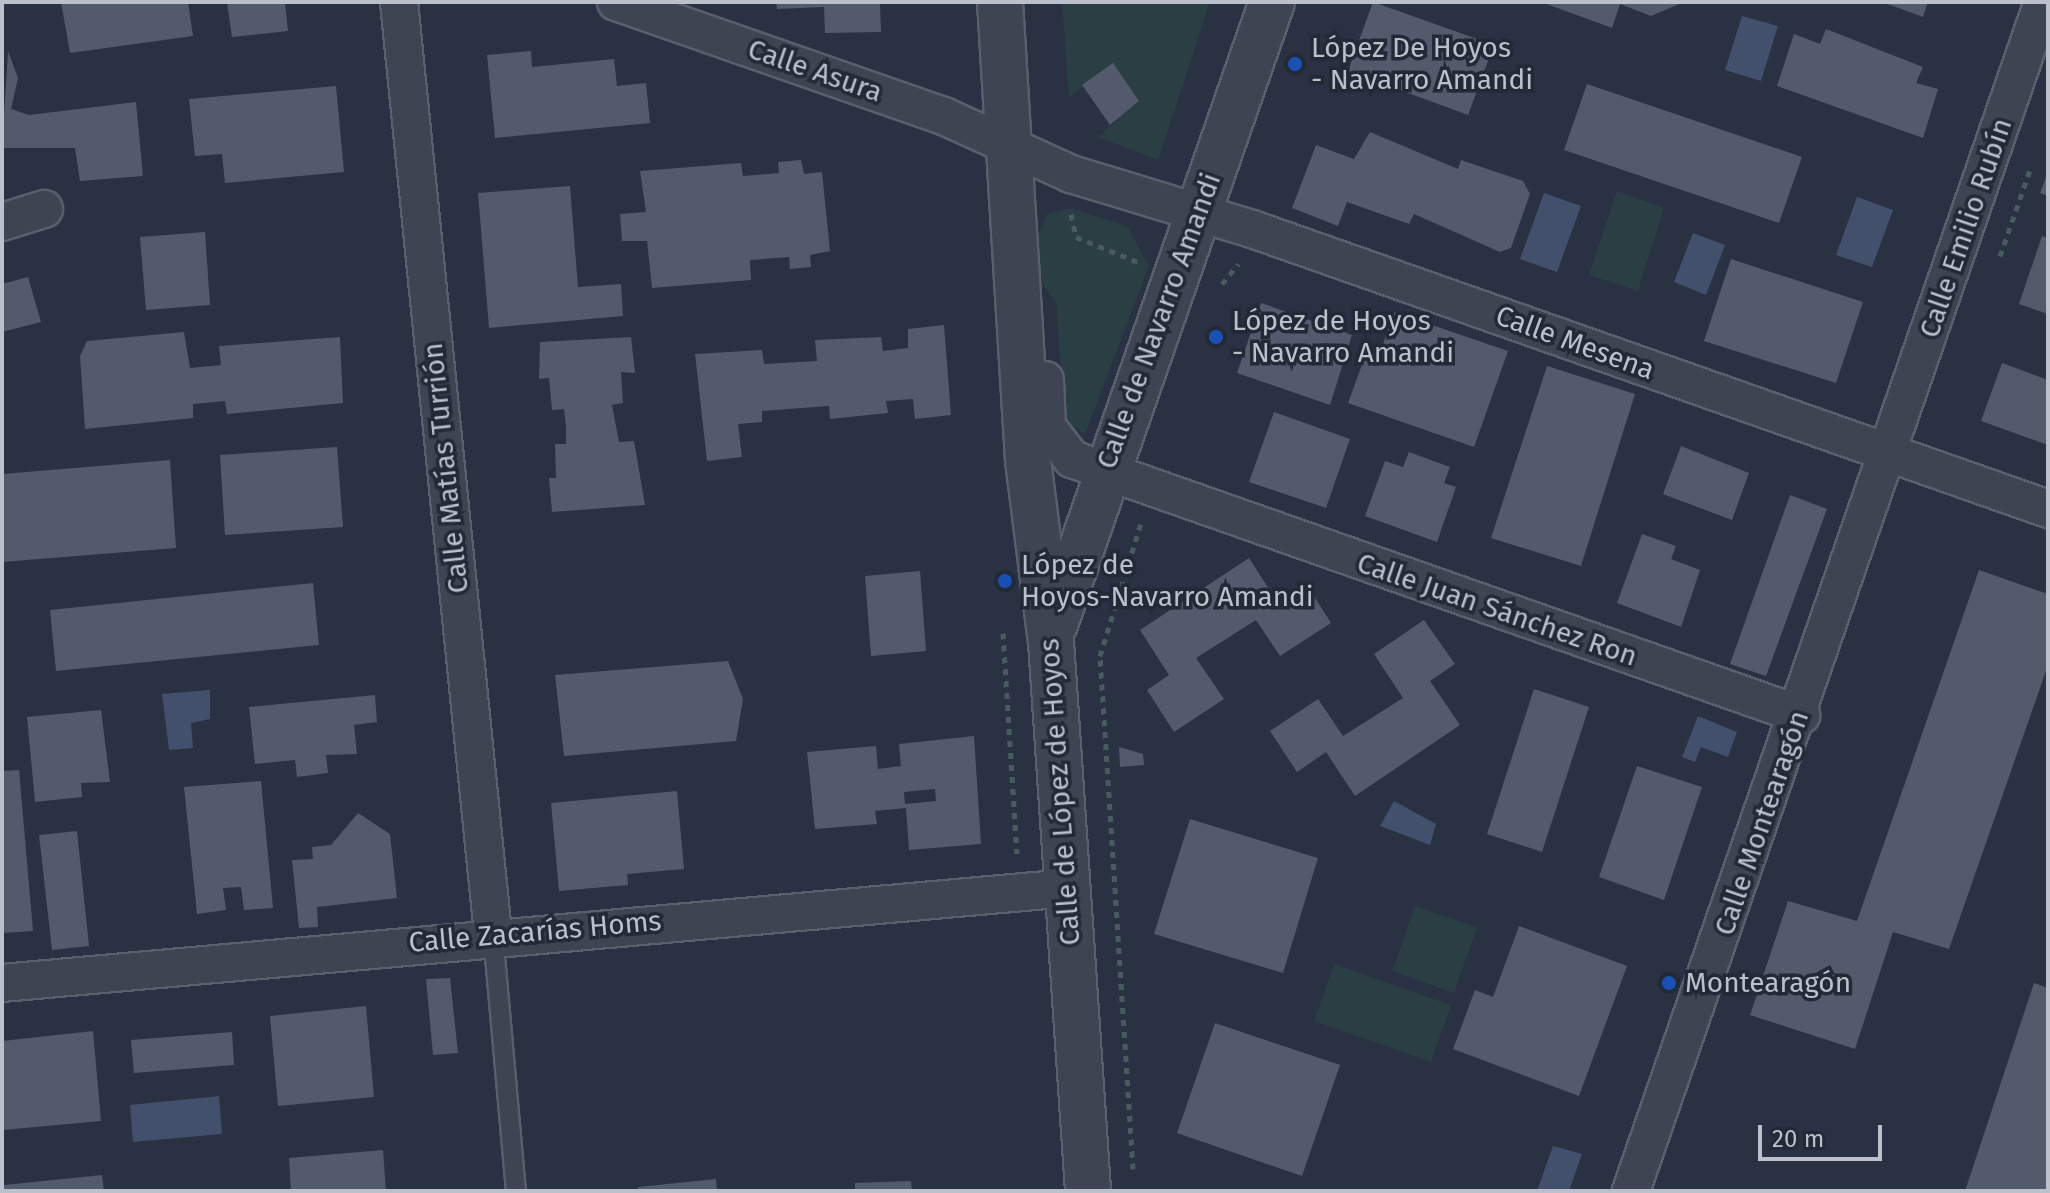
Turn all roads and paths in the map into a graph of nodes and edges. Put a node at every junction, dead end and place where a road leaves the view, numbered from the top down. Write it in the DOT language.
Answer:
graph roads {
  1 [pos="399,2"];
  2 [pos="616,2"];
  3 [pos="1000,2"];
  4 [pos="1272,2"];
  5 [pos="2043,2"];
  6 [pos="1010,152"];
  7 [pos="44,209"];
  8 [pos="1199,215"];
  9 [pos="2,222"];
  10 [pos="1020,304"];
  11 [pos="1888,454"];
  12 [pos="1103,472"];
  13 [pos="1161,493"];
  14 [pos="2048,509"];
  15 [pos="1051,642"];
  16 [pos="1801,715"];
  17 [pos="1069,888"];
  18 [pos="493,934"];
  19 [pos="2,983"];
  20 [pos="1080,1089"];
  21 [pos="1132,1177"];
  22 [pos="516,1191"];
  23 [pos="1057,1191"];
  24 [pos="1088,1191"];
  25 [pos="1631,1191"];
  1 -- 18 [label="street, Calle Matías Turrión"];
  2 -- 6 [label="street, Calle Asura"];
  3 -- 6 [label="street, Calle de López de Hoyos"];
  4 -- 8 [label="street, Calle de Navarro Amandi"];
  5 -- 11 [label="street, Calle Emilio Rubín"];
  6 -- 8 [label="street, Calle Mesena"];
  6 -- 10 [label="street, Calle de López de Hoyos"];
  7 -- 9 [label="street"];
  8 -- 11 [label="street, Calle Mesena"];
  8 -- 12 [label="street, Calle de Navarro Amandi"];
  10 -- 12 [label="street, Calle de López de Hoyos"];
  10 -- 15 [label="street, Calle de López de Hoyos"];
  11 -- 14 [label="street, Calle Mesena"];
  11 -- 16 [label="street, Calle Montearagón"];
  12 -- 13 [label="street, Calle Juan Sánchez Ron"];
  12 -- 15 [label="street, Calle de Navarro Amandi"];
  13 -- 16 [label="street, Calle Juan Sánchez Ron"];
  13 -- 21 [label="path"];
  15 -- 17 [label="street, Calle de López de Hoyos"];
  16 -- 25 [label="street, Calle Montearagón"];
  17 -- 18 [label="street, Calle Zacarías Homs"];
  17 -- 20 [label="street, Calle de López de Hoyos"];
  18 -- 19 [label="street, Calle Zacarías Homs"];
  18 -- 22 [label="lane"];
  20 -- 23 [label="street, Calle de López de Hoyos"];
  20 -- 24 [label="street, Calle de López de Hoyos"];
}
